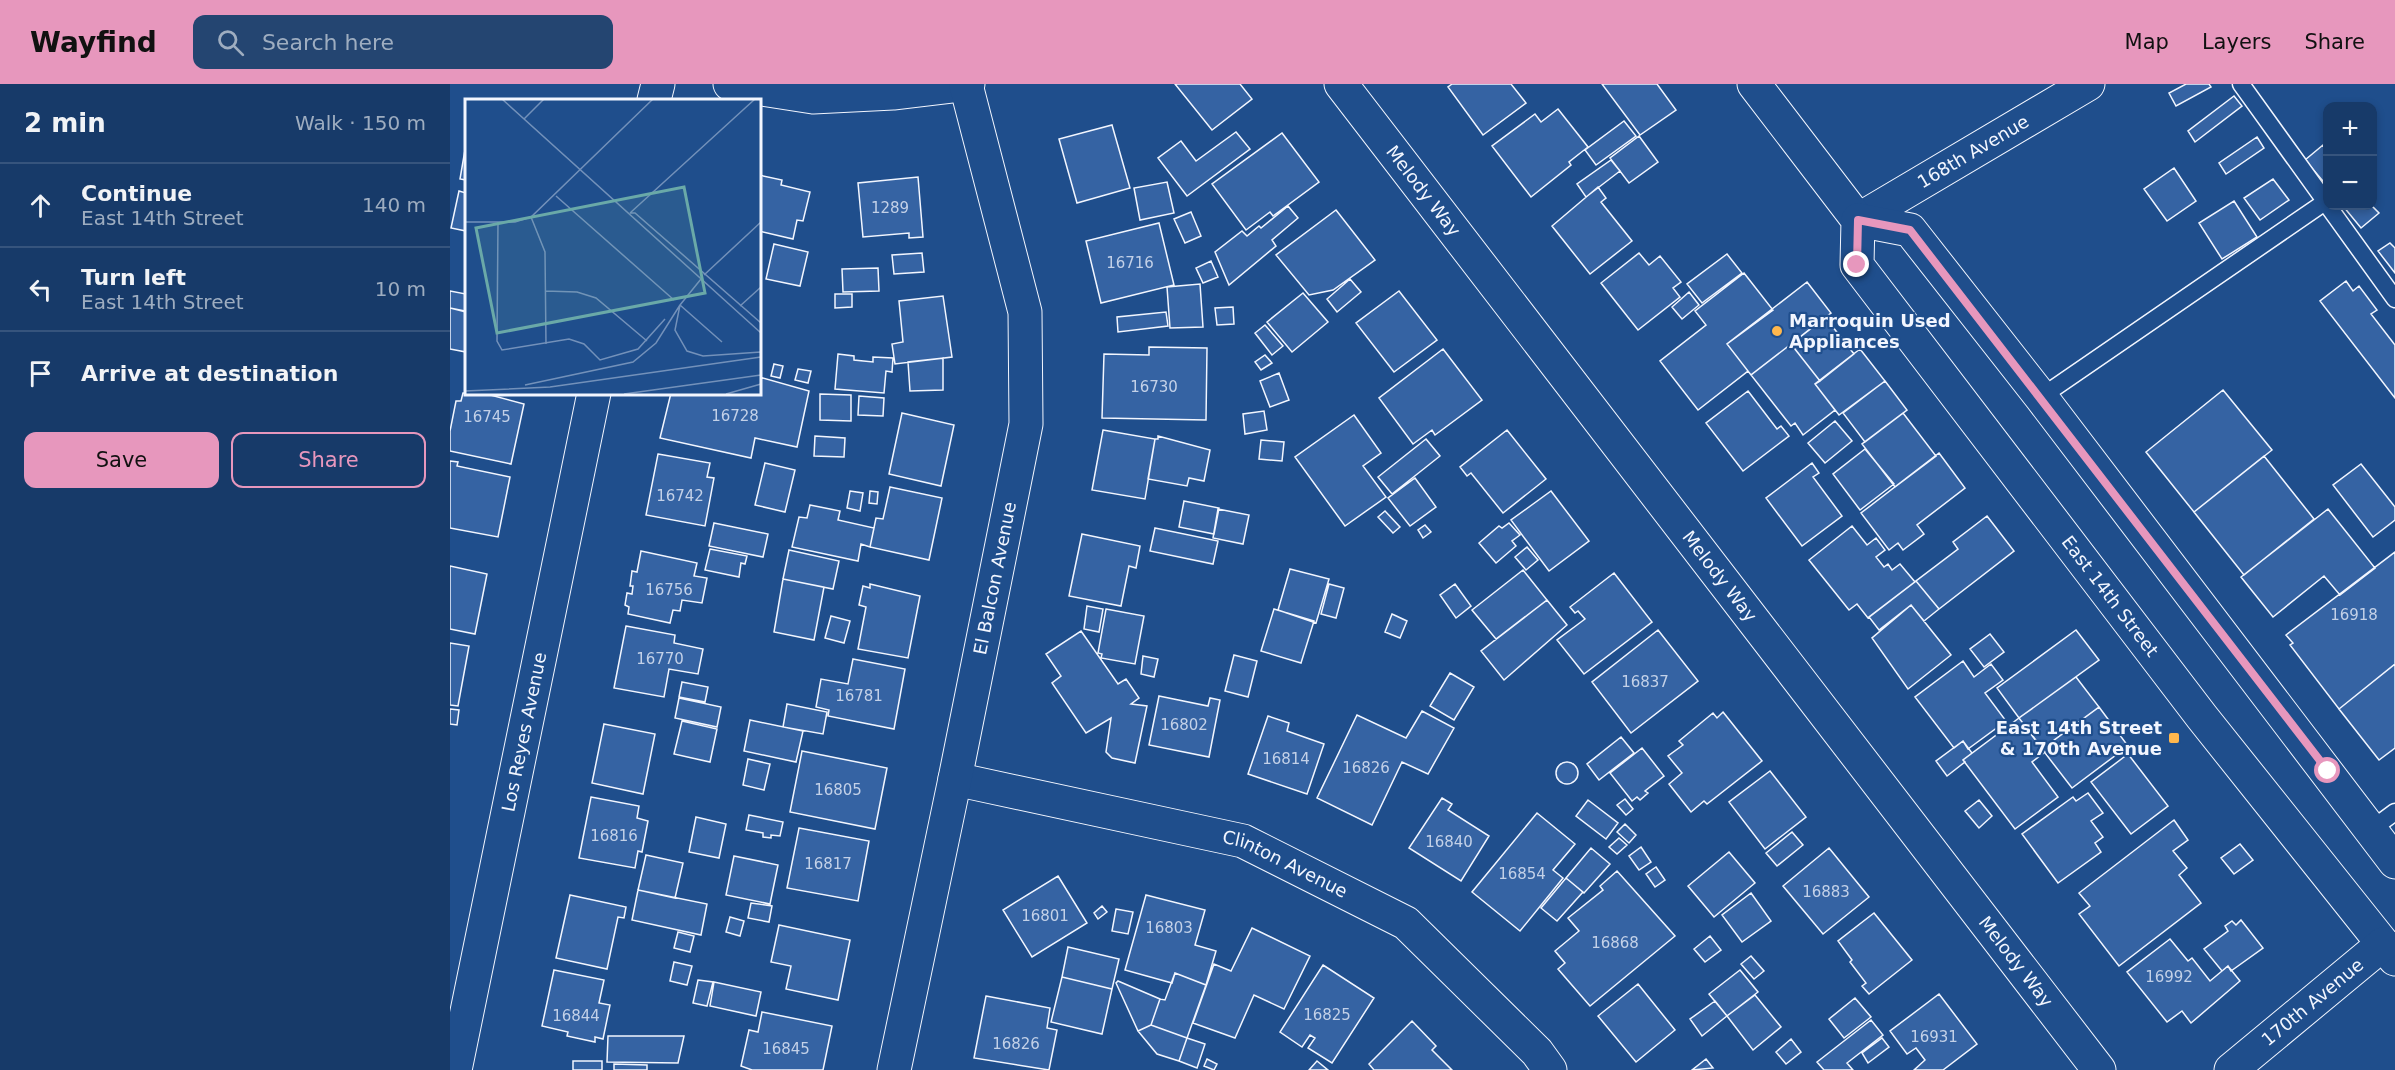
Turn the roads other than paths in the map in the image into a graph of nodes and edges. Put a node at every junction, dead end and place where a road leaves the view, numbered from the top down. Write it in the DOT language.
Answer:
graph roads {
  1 [pos="658,84"];
  2 [pos="730,84"];
  3 [pos="967,84"];
  4 [pos="1341,84"];
  5 [pos="1754,84"];
  6 [pos="2088,84"];
  7 [pos="2241,84"];
  8 [pos="654,99"];
  9 [pos="2323,198"];
  10 [pos="2323,207"];
  11 [pos="2331,210"];
  12 [pos="1858,220"];
  13 [pos="2395,299"];
  14 [pos="594,394"];
  15 [pos="2041,397"];
  16 [pos="955,778"];
  17 [pos="2383,820"];
  18 [pos="2395,862"];
  19 [pos="2391,945"];
  20 [pos="455,1070"];
  21 [pos="894,1070"];
  22 [pos="1550,1070"];
  23 [pos="2098,1070"];
  24 [pos="2230,1070"];
  1 -- 8 [label="street"];
  2 -- 3 [label="street"];
  3 -- 16 [label="street, El Balcon Avenue"];
  4 -- 23 [label="street, Melody Way"];
  5 -- 12 [label="street"];
  6 -- 12 [label="street, 168th Avenue"];
  7 -- 9 [label="lane"];
  10 -- 15 [label="lane"];
  11 -- 13 [label="lane"];
  12 -- 15 [label="street"];
  12 -- 19 [label="street, East 14th Street"];
  14 -- 20 [label="street, Los Reyes Avenue"];
  15 -- 17 [label="street"];
  16 -- 21 [label="street, El Balcon Avenue"];
  16 -- 22 [label="street, Clinton Avenue"];
  17 -- 18 [label="street"];
  19 -- 24 [label="street, 170th Avenue"];
}
